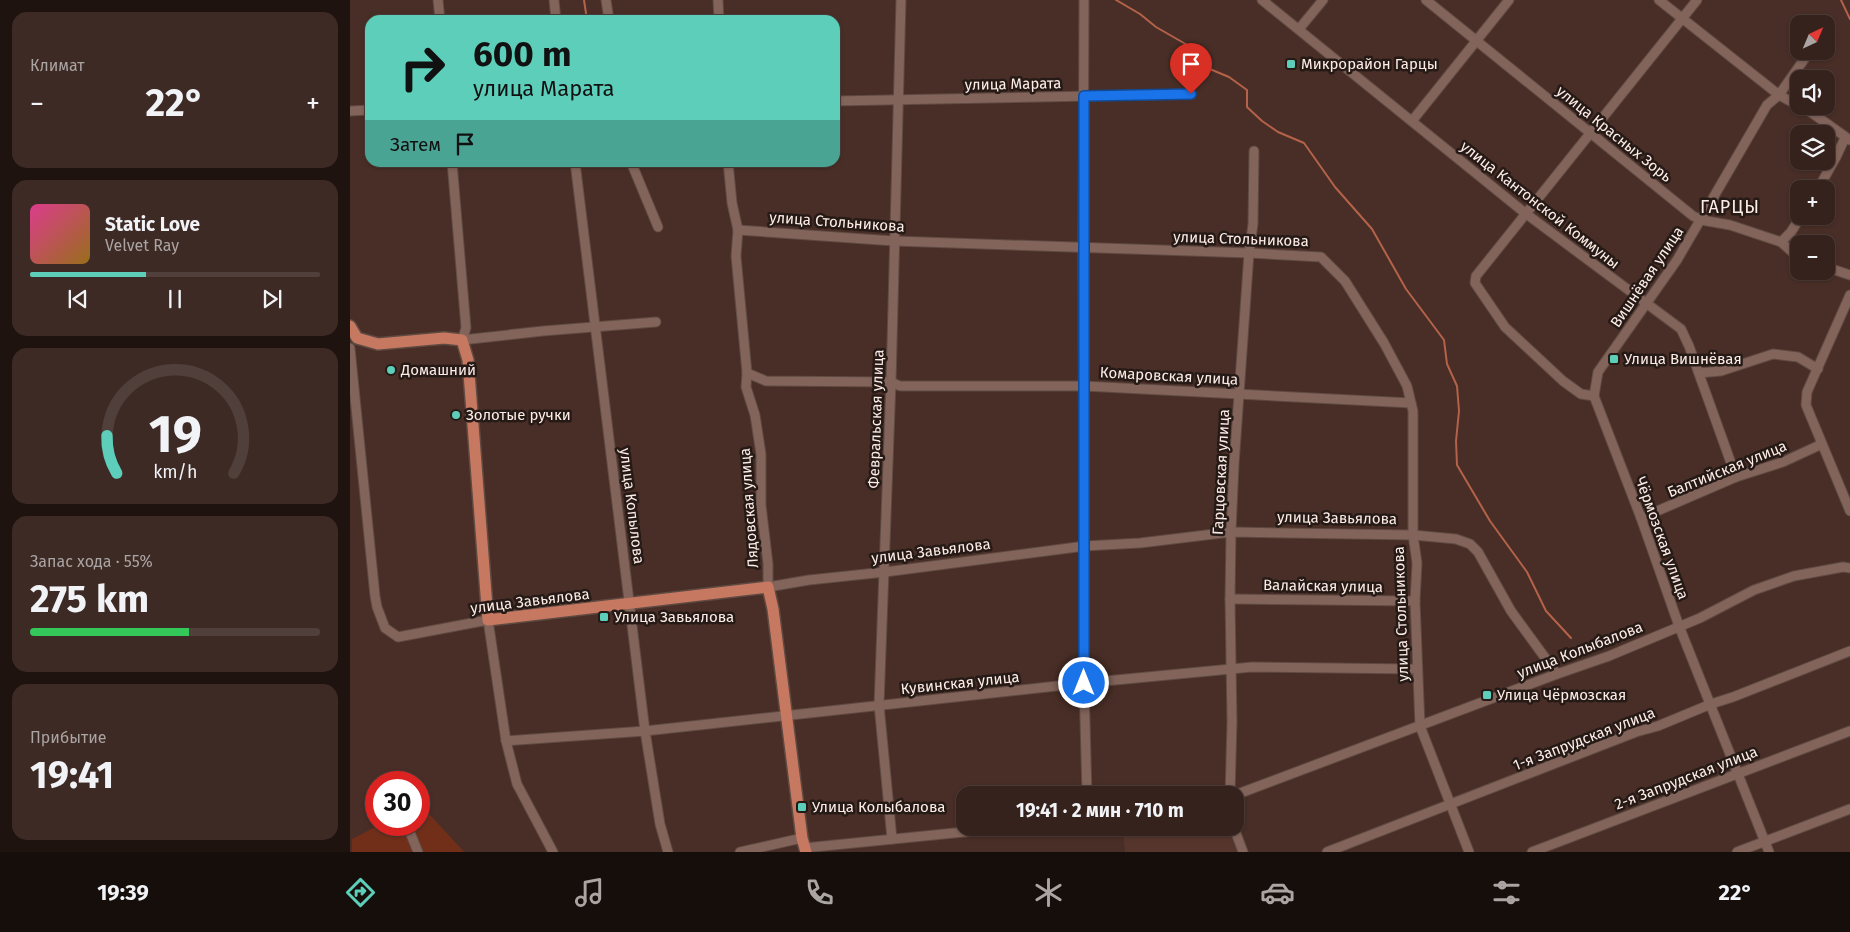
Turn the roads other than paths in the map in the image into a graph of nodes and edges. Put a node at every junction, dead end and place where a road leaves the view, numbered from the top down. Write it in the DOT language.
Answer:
graph roads {
  1 [pos="438,0"];
  2 [pos="554,0"];
  3 [pos="606,0"];
  4 [pos="718,0"];
  5 [pos="901,0"];
  6 [pos="1084,0"];
  7 [pos="1262,0"];
  8 [pos="1323,0"];
  9 [pos="1426,0"];
  10 [pos="1509,0"];
  11 [pos="1660,0"];
  12 [pos="1697,0"];
  13 [pos="440,15"];
  14 [pos="556,15"];
  15 [pos="608,15"];
  16 [pos="719,15"];
  17 [pos="1682,17"];
  18 [pos="1299,29"];
  19 [pos="1477,40"];
  20 [pos="1804,60"];
  21 [pos="1191,94"];
  22 [pos="1779,95"];
  23 [pos="1084,96"];
  24 [pos="840,101"];
  25 [pos="898,101"];
  26 [pos="1790,101"];
  27 [pos="365,110"];
  28 [pos="350,111"];
  29 [pos="1815,115"];
  30 [pos="1412,121"];
  31 [pos="1590,132"];
  32 [pos="1848,139"];
  33 [pos="1254,151"];
  34 [pos="452,167"];
  35 [pos="576,167"];
  36 [pos="633,167"];
  37 [pos="728,167"];
  38 [pos="1823,180"];
  39 [pos="1526,213"];
  40 [pos="1701,220"];
  41 [pos="1795,225"];
  42 [pos="658,227"];
  43 [pos="738,230"];
  44 [pos="894,241"];
  45 [pos="1781,242"];
  46 [pos="1083,248"];
  47 [pos="1790,250"];
  48 [pos="1249,253"];
  49 [pos="1835,270"];
  50 [pos="1850,275"];
  51 [pos="1850,295"];
  52 [pos="1645,304"];
  53 [pos="656,322"];
  54 [pos="350,326"];
  55 [pos="596,327"];
  56 [pos="462,340"];
  57 [pos="352,345"];
  58 [pos="1818,369"];
  59 [pos="747,373"];
  60 [pos="1699,373"];
  61 [pos="891,382"];
  62 [pos="1084,386"];
  63 [pos="1240,393"];
  64 [pos="1594,396"];
  65 [pos="1411,403"];
  66 [pos="1822,444"];
  67 [pos="1736,477"];
  68 [pos="1850,511"];
  69 [pos="1642,518"];
  70 [pos="1231,532"];
  71 [pos="1413,535"];
  72 [pos="1085,546"];
  73 [pos="1850,568"];
  74 [pos="884,572"];
  75 [pos="768,587"];
  76 [pos="1230,599"];
  77 [pos="1415,601"];
  78 [pos="631,604"];
  79 [pos="488,620"];
  80 [pos="1679,626"];
  81 [pos="1850,651"];
  82 [pos="1416,668"];
  83 [pos="1231,669"];
  84 [pos="1557,674"];
  85 [pos="1084,683"];
  86 [pos="1711,704"];
  87 [pos="879,705"];
  88 [pos="786,717"];
  89 [pos="1420,726"];
  90 [pos="1850,730"];
  91 [pos="645,731"];
  92 [pos="506,741"];
  93 [pos="1738,772"];
  94 [pos="1087,786"];
  95 [pos="1230,786"];
  96 [pos="1244,792"];
  97 [pos="1451,805"];
  98 [pos="1850,809"];
  99 [pos="956,833"];
  100 [pos="411,836"];
  101 [pos="1237,836"];
  102 [pos="892,839"];
  103 [pos="1765,840"];
  104 [pos="804,846"];
  105 [pos="418,852"];
  106 [pos="553,852"];
  107 [pos="668,852"];
  108 [pos="740,852"];
  109 [pos="1243,852"];
  110 [pos="1327,852"];
  111 [pos="1469,852"];
  112 [pos="1532,852"];
  113 [pos="1737,852"];
  114 [pos="1769,852"];
  1 -- 13 [label="street"];
  2 -- 14 [label="street"];
  3 -- 15 [label="street"];
  4 -- 16 [label="street"];
  5 -- 25 [label="street, Февральская улица"];
  6 -- 23 [label="street"];
  7 -- 18 [label="street, улица Кантонской Коммуны"];
  8 -- 18 [label="street"];
  9 -- 19 [label="street, улица Красных Зорь"];
  10 -- 19 [label="street"];
  11 -- 17 [label="street"];
  12 -- 17 [label="street"];
  17 -- 22 [label="street"];
  17 -- 31 [label="street"];
  18 -- 30 [label="street, улица Кантонской Коммуны"];
  19 -- 30 [label="street"];
  19 -- 31 [label="street, улица Красных Зорь"];
  20 -- 22 [label="street, Вишнёвая улица"];
  21 -- 23 [label="street, улица Марата"];
  22 -- 26 [label="street"];
  22 -- 40 [label="street, Вишнёвая улица"];
  23 -- 25 [label="street, улица Марата"];
  23 -- 46 [label="street"];
  24 -- 25 [label="street, улица Марата"];
  25 -- 44 [label="street, Февральская улица"];
  27 -- 28 [label="street"];
  29 -- 32 [label="street"];
  30 -- 39 [label="street, улица Кантонской Коммуны"];
  31 -- 39 [label="street"];
  31 -- 40 [label="street, улица Красных Зорь"];
  32 -- 38 [label="street"];
  33 -- 48 [label="street, Гарцовская улица"];
  34 -- 56 [label="street"];
  35 -- 55 [label="street, улица Копылова"];
  36 -- 42 [label="street"];
  37 -- 43 [label="street, Лядовская улица"];
  39 -- 52 [label="street, улица Кантонской Коммуны"];
  39 -- 64 [label="street"];
  40 -- 45 [label="street, улица Красных Зорь"];
  40 -- 52 [label="street, Вишнёвая улица"];
  41 -- 45 [label="street"];
  43 -- 44 [label="street, улица Стольникова"];
  43 -- 59 [label="street, Лядовская улица"];
  44 -- 46 [label="street, улица Стольникова"];
  44 -- 61 [label="street, Февральская улица"];
  45 -- 47 [label="street, улица Красных Зорь"];
  46 -- 48 [label="street, улица Стольникова"];
  46 -- 62 [label="street"];
  48 -- 63 [label="street, Гарцовская улица"];
  48 -- 65 [label="street, улица Стольникова"];
  49 -- 50 [label="street"];
  51 -- 58 [label="street"];
  52 -- 60 [label="street, улица Кантонской Коммуны"];
  52 -- 64 [label="street, Вишнёвая улица"];
  53 -- 55 [label="street"];
  54 -- 57 [label="main road"];
  55 -- 56 [label="street"];
  55 -- 78 [label="street, улица Копылова"];
  56 -- 57 [label="main road"];
  56 -- 79 [label="main road"];
  57 -- 79 [label="street, улица Завьялова"];
  58 -- 60 [label="street"];
  58 -- 66 [label="street"];
  59 -- 61 [label="street, Комаровская улица"];
  59 -- 75 [label="street, Лядовская улица"];
  60 -- 67 [label="street, улица Кантонской Коммуны"];
  61 -- 62 [label="street, Комаровская улица"];
  61 -- 74 [label="street, Февральская улица"];
  62 -- 63 [label="street, Комаровская улица"];
  62 -- 72 [label="street"];
  63 -- 65 [label="street, Комаровская улица"];
  63 -- 70 [label="street, Гарцовская улица"];
  64 -- 69 [label="street, Чёрмозская улица"];
  65 -- 71 [label="street, улица Стольникова"];
  66 -- 67 [label="street, Балтийская улица"];
  66 -- 68 [label="street"];
  67 -- 69 [label="street, Балтийская улица"];
  69 -- 80 [label="street, Чёрмозская улица"];
  70 -- 71 [label="street, улица Завьялова"];
  70 -- 72 [label="street, улица Завьялова"];
  70 -- 76 [label="street, Гарцовская улица"];
  71 -- 77 [label="street, улица Стольникова"];
  71 -- 84 [label="street, улица Завьялова"];
  72 -- 74 [label="street, улица Завьялова"];
  72 -- 85 [label="street"];
  73 -- 80 [label="street, улица Колыбалова"];
  74 -- 75 [label="street, улица Завьялова"];
  74 -- 87 [label="street, Февральская улица"];
  75 -- 78 [label="main road, улица Завьялова"];
  75 -- 88 [label="main road, Лядовская улица"];
  76 -- 77 [label="street, Валайская улица"];
  76 -- 83 [label="street, Гарцовская улица"];
  77 -- 82 [label="street, улица Стольникова"];
  78 -- 79 [label="main road, улица Завьялова"];
  78 -- 91 [label="street, улица Копылова"];
  79 -- 92 [label="street"];
  80 -- 84 [label="street, улица Колыбалова"];
  80 -- 86 [label="street, Чёрмозская улица"];
  81 -- 86 [label="street, 1-я Запрудская улица"];
  82 -- 83 [label="street, Кувинская улица"];
  82 -- 89 [label="street, улица Стольникова"];
  83 -- 85 [label="street, Кувинская улица"];
  83 -- 95 [label="street, Гарцовская улица"];
  84 -- 89 [label="street, улица Колыбалова"];
  85 -- 87 [label="street, Кувинская улица"];
  85 -- 94 [label="street"];
  86 -- 93 [label="street, Чёрмозская улица"];
  86 -- 97 [label="street, 1-я Запрудская улица"];
  87 -- 88 [label="street, Кувинская улица"];
  87 -- 102 [label="street, Февральская улица"];
  88 -- 91 [label="street, Кувинская улица"];
  88 -- 104 [label="main road, Лядовская улица"];
  89 -- 96 [label="street, улица Колыбалова"];
  89 -- 97 [label="street, улица Стольникова"];
  90 -- 93 [label="street, 2-я Запрудская улица"];
  91 -- 92 [label="street, Кувинская улица"];
  91 -- 107 [label="street, улица Копылова"];
  92 -- 106 [label="street"];
  93 -- 103 [label="street, Чёрмозская улица"];
  93 -- 112 [label="street, 2-я Запрудская улица"];
  97 -- 110 [label="street, 1-я Запрудская улица"];
  97 -- 111 [label="street, улица Стольникова"];
  98 -- 103 [label="street"];
  99 -- 102 [label="street"];
  100 -- 105 [label="street"];
  101 -- 109 [label="street"];
  102 -- 104 [label="street"];
  103 -- 113 [label="street"];
  103 -- 114 [label="street, Чёрмозская улица"];
  104 -- 108 [label="street"];
}
